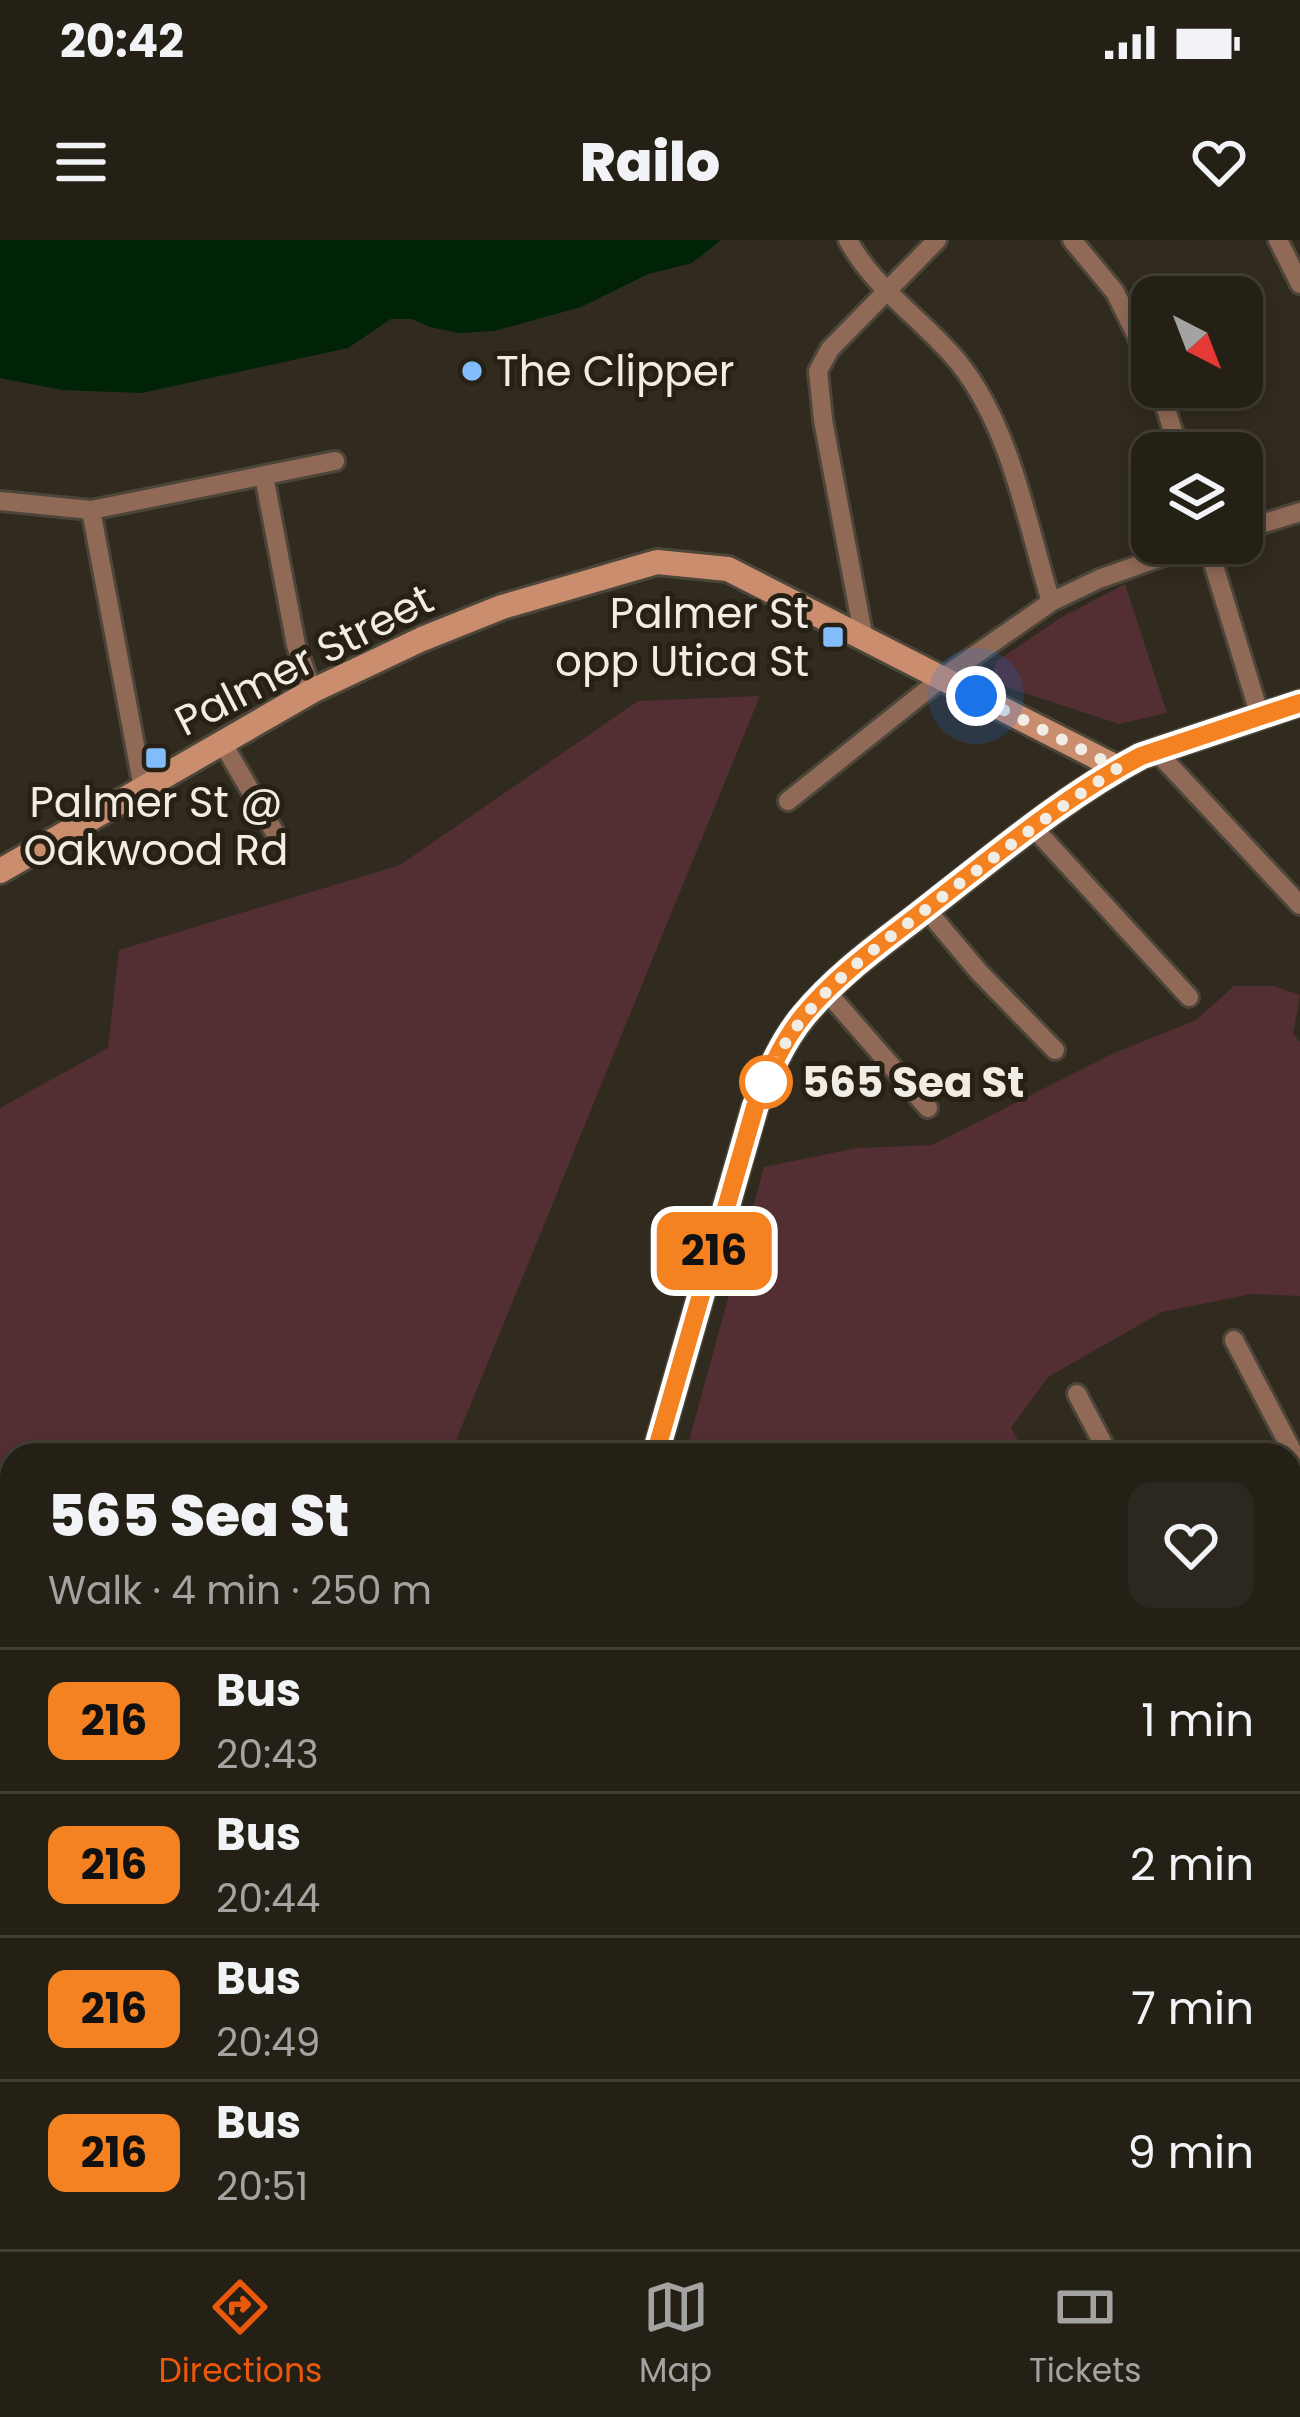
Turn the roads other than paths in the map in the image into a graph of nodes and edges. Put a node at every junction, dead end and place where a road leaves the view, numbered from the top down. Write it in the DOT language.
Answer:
graph roads {
  1 [pos="848,240"];
  2 [pos="937,240"];
  3 [pos="1072,240"];
  4 [pos="1278,240"];
  5 [pos="1300,284"];
  6 [pos="889,289"];
  7 [pos="1131,326"];
  8 [pos="335,461"];
  9 [pos="264,476"];
  10 [pos="0,501"];
  11 [pos="91,510"];
  12 [pos="1300,512"];
  13 [pos="1263,523"];
  14 [pos="1143,564"];
  15 [pos="1211,564"];
  16 [pos="1051,602"];
  17 [pos="864,639"];
  18 [pos="942,678"];
  19 [pos="311,691"];
  20 [pos="1300,703"];
  21 [pos="1260,716"];
  22 [pos="222,742"];
  23 [pos="1156,752"];
  24 [pos="1118,768"];
  25 [pos="143,788"];
  26 [pos="788,801"];
  27 [pos="1032,826"];
  28 [pos="278,838"];
  29 [pos="0,871"];
  30 [pos="1300,905"];
  31 [pos="926,909"];
  32 [pos="826,991"];
  33 [pos="1189,997"];
  34 [pos="1055,1050"];
  35 [pos="928,1108"];
  36 [pos="1234,1340"];
  37 [pos="1077,1394"];
  38 [pos="658,1443"];
  39 [pos="1103,1443"];
  40 [pos="1288,1443"];
  1 -- 6 [label="street"];
  2 -- 6 [label="street"];
  3 -- 7 [label="street"];
  4 -- 5 [label="street"];
  6 -- 16 [label="street"];
  6 -- 17 [label="street"];
  8 -- 9 [label="street"];
  9 -- 11 [label="street"];
  9 -- 19 [label="street"];
  10 -- 11 [label="street"];
  11 -- 25 [label="street"];
  12 -- 13 [label="street"];
  14 -- 16 [label="street"];
  15 -- 21 [label="street"];
  16 -- 18 [label="street"];
  17 -- 18 [label="street, Palmer Street"];
  17 -- 19 [label="street, Palmer Street"];
  18 -- 24 [label="street, Palmer Street"];
  18 -- 26 [label="street"];
  19 -- 22 [label="street, Palmer Street"];
  20 -- 21 [label="street"];
  21 -- 23 [label="street"];
  22 -- 25 [label="street, Palmer Street"];
  22 -- 28 [label="street"];
  23 -- 24 [label="street"];
  23 -- 30 [label="street"];
  24 -- 27 [label="street"];
  25 -- 29 [label="street, Palmer Street"];
  27 -- 31 [label="street"];
  27 -- 33 [label="street"];
  31 -- 32 [label="street"];
  31 -- 34 [label="street"];
  32 -- 35 [label="street"];
  32 -- 38 [label="street"];
  36 -- 40 [label="street"];
  37 -- 39 [label="street"];
}
